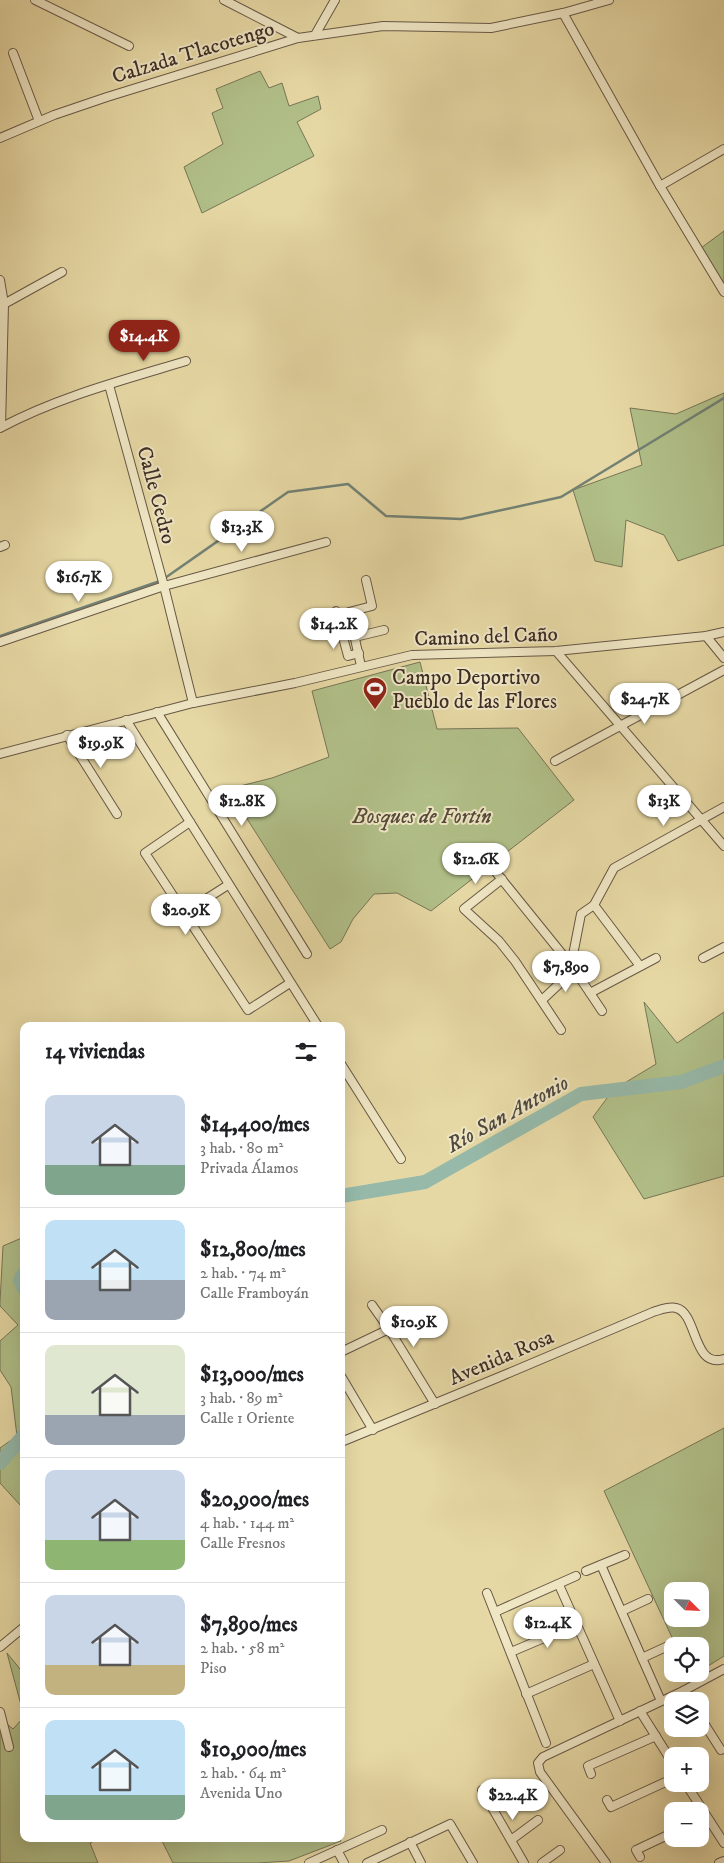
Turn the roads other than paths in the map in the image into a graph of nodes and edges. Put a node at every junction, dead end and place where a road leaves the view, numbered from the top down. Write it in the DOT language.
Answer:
graph roads {
  1 [pos="35,0"];
  2 [pos="224,0"];
  3 [pos="335,0"];
  4 [pos="609,0"];
  5 [pos="563,13"];
  6 [pos="315,35"];
  7 [pos="298,38"];
  8 [pos="129,46"];
  9 [pos="12,53"];
  10 [pos="39,121"];
  11 [pos="0,138"];
  12 [pos="724,149"];
  13 [pos="660,186"];
  14 [pos="62,272"];
  15 [pos="0,280"];
  16 [pos="724,292"];
  17 [pos="4,304"];
  18 [pos="186,361"];
  19 [pos="109,384"];
  20 [pos="1,428"];
  21 [pos="326,542"];
  22 [pos="366,580"];
  23 [pos="164,586"];
  24 [pos="336,611"];
  25 [pos="384,630"];
  26 [pos="724,632"];
  27 [pos="706,636"];
  28 [pos="355,637"];
  29 [pos="0,642"];
  30 [pos="556,651"];
  31 [pos="358,653"];
  32 [pos="724,658"];
  33 [pos="361,666"];
  34 [pos="724,670"];
  35 [pos="193,703"];
  36 [pos="157,712"];
  37 [pos="126,720"];
  38 [pos="620,726"];
  39 [pos="67,735"];
  40 [pos="0,754"];
  41 [pos="555,761"];
  42 [pos="724,807"];
  43 [pos="117,814"];
  44 [pos="700,820"];
  45 [pos="190,822"];
  46 [pos="724,846"];
  47 [pos="491,866"];
  48 [pos="502,879"];
  49 [pos="228,885"];
  50 [pos="594,905"];
  51 [pos="184,913"];
  52 [pos="724,947"];
  53 [pos="307,954"];
  54 [pos="656,958"];
  55 [pos="704,958"];
  56 [pos="640,966"];
  57 [pos="572,968"];
  58 [pos="290,983"];
  59 [pos="590,993"];
  60 [pos="542,1000"];
  61 [pos="602,1011"];
  62 [pos="315,1022"];
  63 [pos="561,1030"];
  64 [pos="345,1070"];
  65 [pos="402,1159"];
  66 [pos="372,1304"];
  67 [pos="389,1329"];
  68 [pos="345,1350"];
  69 [pos="724,1359"];
  70 [pos="345,1383"];
  71 [pos="435,1404"];
  72 [pos="373,1430"];
  73 [pos="345,1440"];
  74 [pos="625,1556"];
  75 [pos="601,1565"];
  76 [pos="586,1571"];
  77 [pos="576,1576"];
  78 [pos="559,1585"];
  79 [pos="487,1593"];
  80 [pos="648,1599"];
  81 [pos="622,1611"];
  82 [pos="495,1612"];
  83 [pos="577,1624"];
  84 [pos="20,1631"];
  85 [pos="0,1647"];
  86 [pos="664,1648"];
  87 [pos="511,1652"];
  88 [pos="642,1658"];
  89 [pos="594,1664"];
  90 [pos="723,1671"];
  91 [pos="683,1691"];
  92 [pos="526,1694"];
  93 [pos="661,1702"];
  94 [pos="640,1711"];
  95 [pos="0,1712"];
  96 [pos="620,1721"];
  97 [pos="709,1731"];
  98 [pos="656,1736"];
  99 [pos="546,1743"];
  100 [pos="10,1747"];
  101 [pos="664,1749"];
  102 [pos="721,1750"];
  103 [pos="592,1774"];
  104 [pos="664,1783"];
  105 [pos="482,1790"];
  106 [pos="519,1791"];
  107 [pos="607,1800"];
  108 [pos="493,1809"];
  109 [pos="538,1820"];
  110 [pos="709,1824"];
  111 [pos="382,1830"];
  112 [pos="664,1837"];
  113 [pos="511,1840"];
  114 [pos="410,1842"];
  115 [pos="724,1843"];
  116 [pos="337,1850"];
  117 [pos="560,1850"];
  118 [pos="640,1857"];
  119 [pos="724,1861"];
  120 [pos="309,1863"];
  121 [pos="344,1863"];
  122 [pos="367,1863"];
  123 [pos="421,1863"];
  124 [pos="473,1863"];
  125 [pos="524,1863"];
  126 [pos="542,1863"];
  127 [pos="606,1863"];
  128 [pos="719,1863"];
  1 -- 8 [label="street"];
  2 -- 7 [label="street"];
  3 -- 6 [label="street"];
  4 -- 5 [label="street, Calzada Tlacotengo"];
  5 -- 6 [label="street, Calzada Tlacotengo"];
  5 -- 13 [label="street"];
  6 -- 7 [label="street, Calzada Tlacotengo"];
  7 -- 10 [label="street, Calzada Tlacotengo"];
  9 -- 10 [label="street"];
  10 -- 11 [label="street, Calzada Tlacotengo"];
  12 -- 13 [label="street"];
  13 -- 16 [label="street"];
  14 -- 17 [label="street"];
  15 -- 17 [label="street"];
  17 -- 20 [label="street"];
  18 -- 19 [label="street"];
  19 -- 20 [label="street"];
  19 -- 23 [label="street, Calle Cedro"];
  21 -- 23 [label="street"];
  22 -- 28 [label="street"];
  23 -- 29 [label="street"];
  23 -- 35 [label="street, Calle Cedro"];
  24 -- 31 [label="street"];
  25 -- 28 [label="street"];
  26 -- 27 [label="street, Camino del Caño"];
  27 -- 30 [label="street, Camino del Caño"];
  27 -- 32 [label="street"];
  28 -- 31 [label="street"];
  30 -- 33 [label="street, Camino del Caño"];
  30 -- 38 [label="street"];
  31 -- 33 [label="street"];
  33 -- 35 [label="street, Camino del Caño"];
  34 -- 38 [label="street"];
  35 -- 36 [label="street, Camino del Caño"];
  36 -- 37 [label="street, Camino del Caño"];
  36 -- 53 [label="street"];
  37 -- 39 [label="street, Camino del Caño"];
  37 -- 45 [label="street"];
  38 -- 41 [label="street"];
  38 -- 44 [label="street"];
  39 -- 40 [label="street, Camino del Caño"];
  39 -- 43 [label="street"];
  42 -- 44 [label="street"];
  44 -- 46 [label="street"];
  44 -- 50 [label="street"];
  45 -- 49 [label="street"];
  45 -- 51 [label="street"];
  47 -- 48 [label="street"];
  48 -- 57 [label="street"];
  48 -- 60 [label="street"];
  49 -- 51 [label="street"];
  49 -- 58 [label="street"];
  50 -- 56 [label="street"];
  50 -- 57 [label="street"];
  51 -- 58 [label="street"];
  52 -- 55 [label="street"];
  54 -- 56 [label="street"];
  56 -- 59 [label="street"];
  57 -- 59 [label="street"];
  57 -- 60 [label="street"];
  58 -- 62 [label="street"];
  59 -- 61 [label="street"];
  60 -- 63 [label="street"];
  64 -- 65 [label="street"];
  66 -- 67 [label="street"];
  67 -- 68 [label="street"];
  67 -- 71 [label="street"];
  69 -- 71 [label="street, Avenida Rosa"];
  70 -- 72 [label="street"];
  71 -- 72 [label="street, Avenida Rosa"];
  72 -- 73 [label="street, Avenida Rosa"];
  74 -- 75 [label="street"];
  75 -- 76 [label="street"];
  75 -- 81 [label="street"];
  77 -- 78 [label="street"];
  78 -- 82 [label="street"];
  78 -- 83 [label="street"];
  79 -- 82 [label="street"];
  80 -- 81 [label="street"];
  81 -- 88 [label="street"];
  82 -- 87 [label="street"];
  83 -- 87 [label="street"];
  83 -- 89 [label="street"];
  84 -- 85 [label="street"];
  86 -- 88 [label="street"];
  87 -- 92 [label="street"];
  88 -- 93 [label="street"];
  89 -- 92 [label="street"];
  89 -- 96 [label="street"];
  90 -- 91 [label="street"];
  91 -- 93 [label="street"];
  92 -- 99 [label="street"];
  93 -- 94 [label="street"];
  94 -- 96 [label="street"];
  94 -- 98 [label="street"];
  95 -- 100 [label="street"];
  96 -- 127 [label="street"];
  97 -- 102 [label="street"];
  98 -- 101 [label="street"];
  98 -- 103 [label="street"];
  104 -- 107 [label="street"];
  105 -- 108 [label="street"];
  106 -- 108 [label="street"];
  108 -- 113 [label="street"];
  109 -- 113 [label="street"];
  110 -- 115 [label="street"];
  111 -- 116 [label="street"];
  112 -- 118 [label="street"];
  113 -- 125 [label="street"];
  114 -- 122 [label="street"];
  114 -- 123 [label="street"];
  114 -- 124 [label="street"];
  116 -- 120 [label="street"];
  116 -- 121 [label="street"];
  117 -- 126 [label="street"];
  119 -- 128 [label="street"];
}
